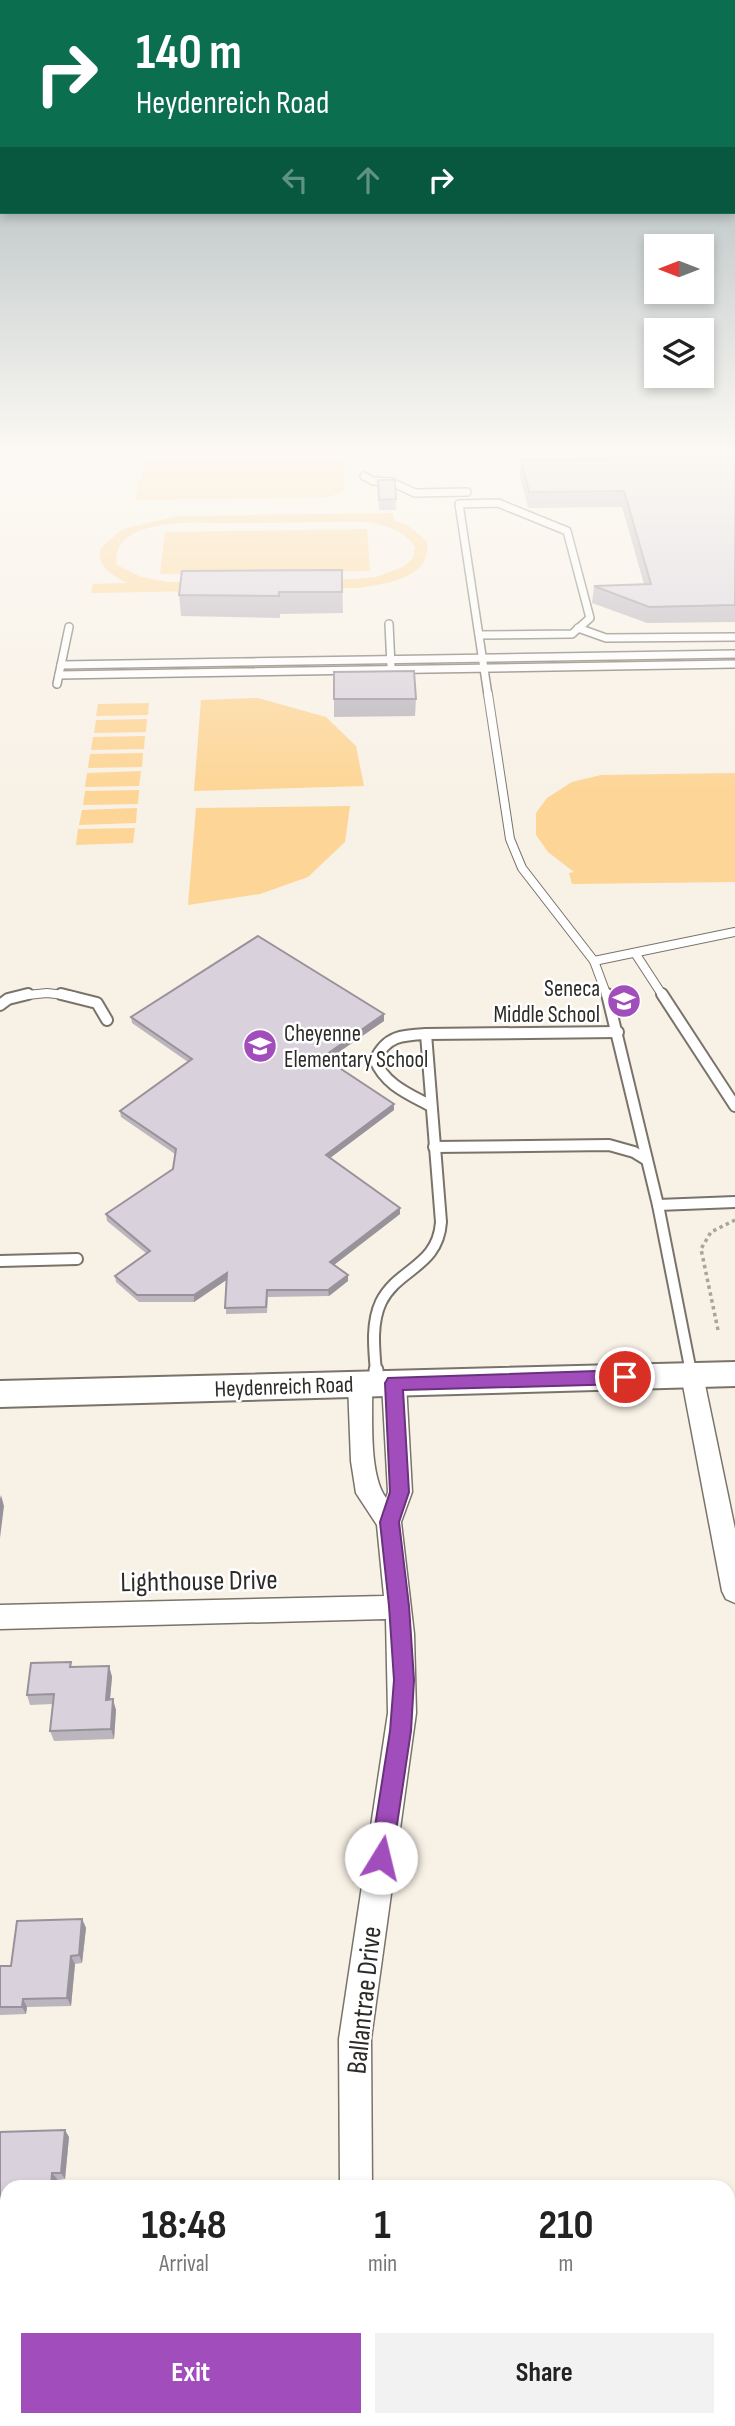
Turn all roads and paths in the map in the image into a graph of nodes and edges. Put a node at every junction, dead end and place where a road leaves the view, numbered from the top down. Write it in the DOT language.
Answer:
graph roads {
  1 [pos="469,567"];
  2 [pos="577,567"];
  3 [pos="389,624"];
  4 [pos="69,627"];
  5 [pos="578,628"];
  6 [pos="557,634"];
  7 [pos="479,635"];
  8 [pos="735,637"];
  9 [pos="735,654"];
  10 [pos="643,656"];
  11 [pos="562,657"];
  12 [pos="390,660"];
  13 [pos="347,661"];
  14 [pos="483,664"];
  15 [pos="735,664"];
  16 [pos="61,665"];
  17 [pos="646,666"];
  18 [pos="564,667"];
  19 [pos="348,670"];
  20 [pos="391,670"];
  21 [pos="59,675"];
  22 [pos="57,684"];
  23 [pos="733,936"];
  24 [pos="635,953"];
  25 [pos="594,961"];
  26 [pos="0,1005"];
  27 [pos="107,1020"];
  28 [pos="618,1032"];
  29 [pos="426,1034"];
  30 [pos="431,1106"];
  31 [pos="735,1106"];
  32 [pos="434,1147"];
  33 [pos="647,1160"];
  34 [pos="735,1202"];
  35 [pos="657,1205"];
  36 [pos="735,1220"];
  37 [pos="77,1259"];
  38 [pos="0,1261"];
  39 [pos="718,1330"];
  40 [pos="735,1374"];
  41 [pos="692,1375"];
  42 [pos="377,1384"];
  43 [pos="0,1394"];
  44 [pos="389,1522"];
  45 [pos="735,1591"];
  46 [pos="399,1606"];
  47 [pos="0,1616"];
  48 [pos="356,2180"];
  1 -- 7 [label="lane"];
  2 -- 5 [label="lane"];
  3 -- 12 [label="lane"];
  4 -- 16 [label="lane"];
  5 -- 6 [label="lane"];
  5 -- 8 [label="lane"];
  6 -- 7 [label="lane"];
  6 -- 11 [label="lane"];
  7 -- 14 [label="lane"];
  9 -- 10 [label="lane"];
  10 -- 11 [label="lane"];
  10 -- 17 [label="lane"];
  11 -- 14 [label="lane"];
  11 -- 18 [label="lane"];
  12 -- 13 [label="lane"];
  12 -- 14 [label="lane"];
  12 -- 20 [label="lane"];
  13 -- 16 [label="lane"];
  13 -- 19 [label="lane"];
  14 -- 18 [label="lane"];
  14 -- 20 [label="lane"];
  14 -- 25 [label="lane"];
  15 -- 17 [label="lane"];
  16 -- 21 [label="lane"];
  17 -- 18 [label="lane"];
  19 -- 20 [label="lane"];
  19 -- 21 [label="lane"];
  21 -- 22 [label="lane"];
  23 -- 24 [label="lane"];
  24 -- 25 [label="lane"];
  24 -- 31 [label="lane"];
  25 -- 28 [label="lane"];
  26 -- 27 [label="lane"];
  28 -- 29 [label="lane"];
  28 -- 33 [label="lane"];
  29 -- 30 [label="lane"];
  29 -- 30 [label="lane"];
  30 -- 32 [label="lane"];
  32 -- 33 [label="lane"];
  32 -- 42 [label="lane"];
  33 -- 35 [label="lane"];
  34 -- 35 [label="lane"];
  35 -- 41 [label="lane"];
  36 -- 39 [label="path"];
  37 -- 38 [label="lane"];
  40 -- 41 [label="street, Heydenreich Road"];
  41 -- 42 [label="street, Heydenreich Road"];
  41 -- 45 [label="street"];
  42 -- 43 [label="street, Heydenreich Road"];
  42 -- 44 [label="street, Ballantrae Drive"];
  42 -- 44 [label="street, Ballantrae Drive"];
  44 -- 46 [label="street, Ballantrae Drive"];
  46 -- 47 [label="street, Lighthouse Drive"];
  46 -- 48 [label="street, Ballantrae Drive"];
}
